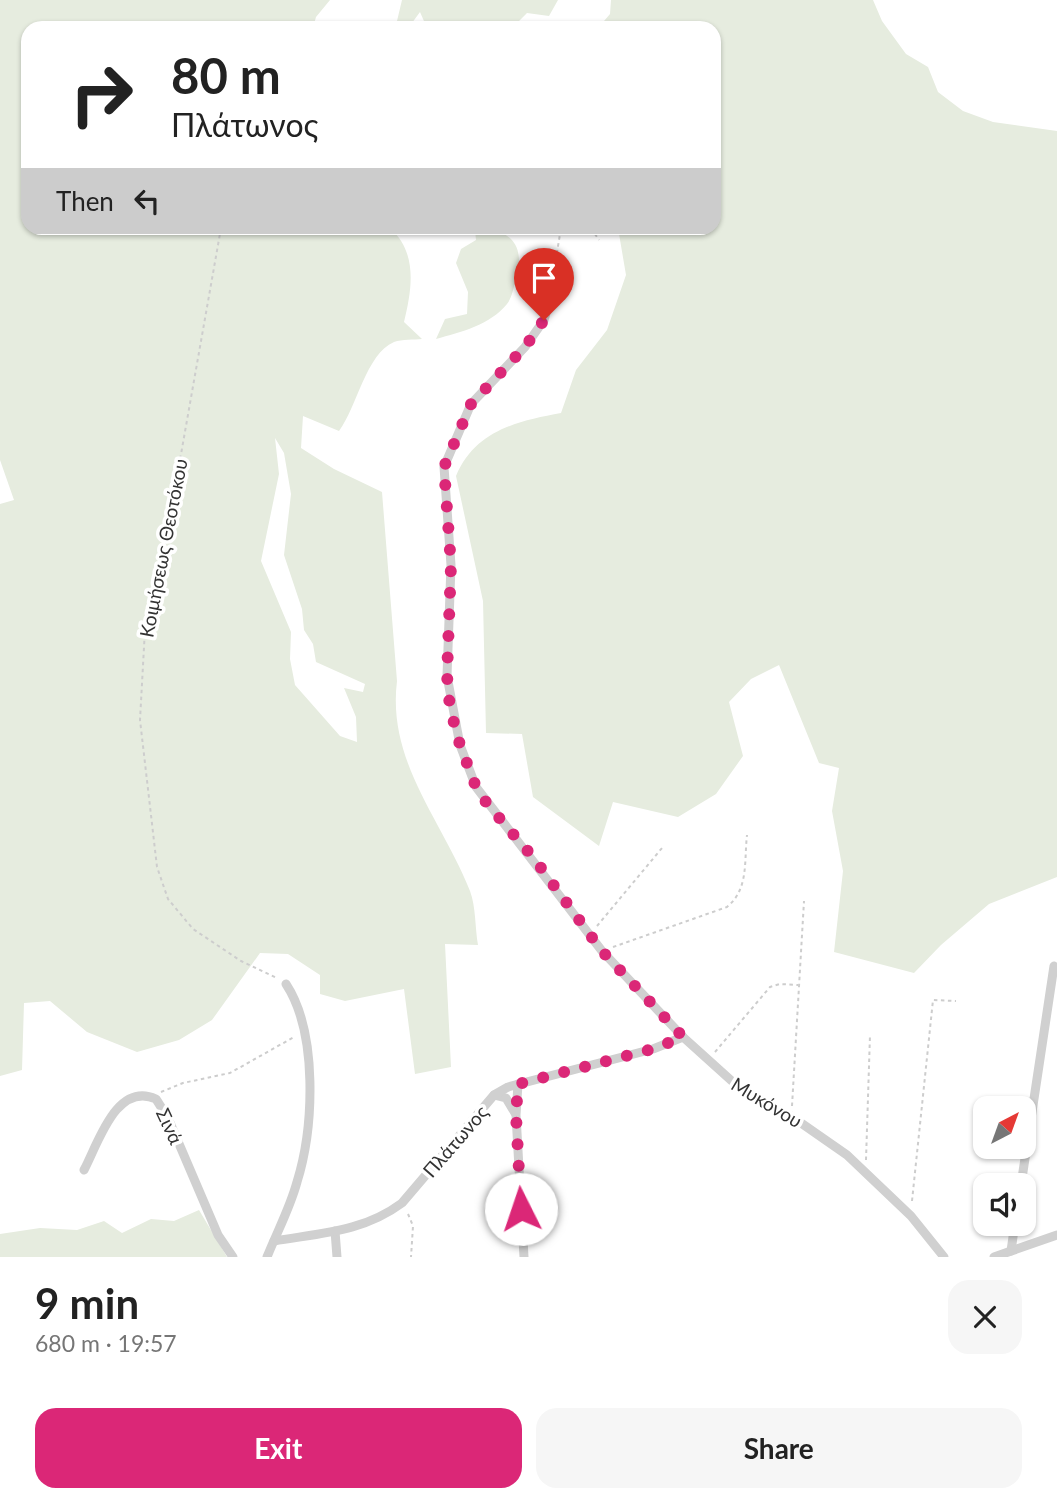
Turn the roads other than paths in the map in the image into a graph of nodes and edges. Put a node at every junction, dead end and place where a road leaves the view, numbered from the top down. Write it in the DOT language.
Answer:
graph roads {
  1 [pos="548,306"];
  2 [pos="1054,966"];
  3 [pos="286,984"];
  4 [pos="683,1037"];
  5 [pos="518,1084"];
  6 [pos="494,1095"];
  7 [pos="516,1115"];
  8 [pos="84,1170"];
  9 [pos="1023,1173"];
  10 [pos="335,1231"];
  11 [pos="1057,1235"];
  12 [pos="1013,1236"];
  13 [pos="274,1241"];
  14 [pos="1011,1251"];
  15 [pos="233,1257"];
  16 [pos="268,1257"];
  17 [pos="337,1257"];
  18 [pos="524,1257"];
  19 [pos="944,1257"];
  20 [pos="994,1257"];
  1 -- 4 [label="street, Μυκόνου"];
  2 -- 9 [label="street"];
  3 -- 13 [label="street"];
  4 -- 5 [label="street, Πλάτωνος"];
  4 -- 19 [label="street, Μυκόνου"];
  5 -- 6 [label="street, Πλάτωνος"];
  5 -- 7 [label="street"];
  6 -- 7 [label="street"];
  6 -- 10 [label="street, Πλάτωνος"];
  7 -- 18 [label="street"];
  8 -- 15 [label="street, Σινά"];
  10 -- 13 [label="street, Πλάτωνος"];
  10 -- 17 [label="street"];
  11 -- 14 [label="street"];
  12 -- 14 [label="street"];
  13 -- 16 [label="street"];
  14 -- 20 [label="street"];
}
